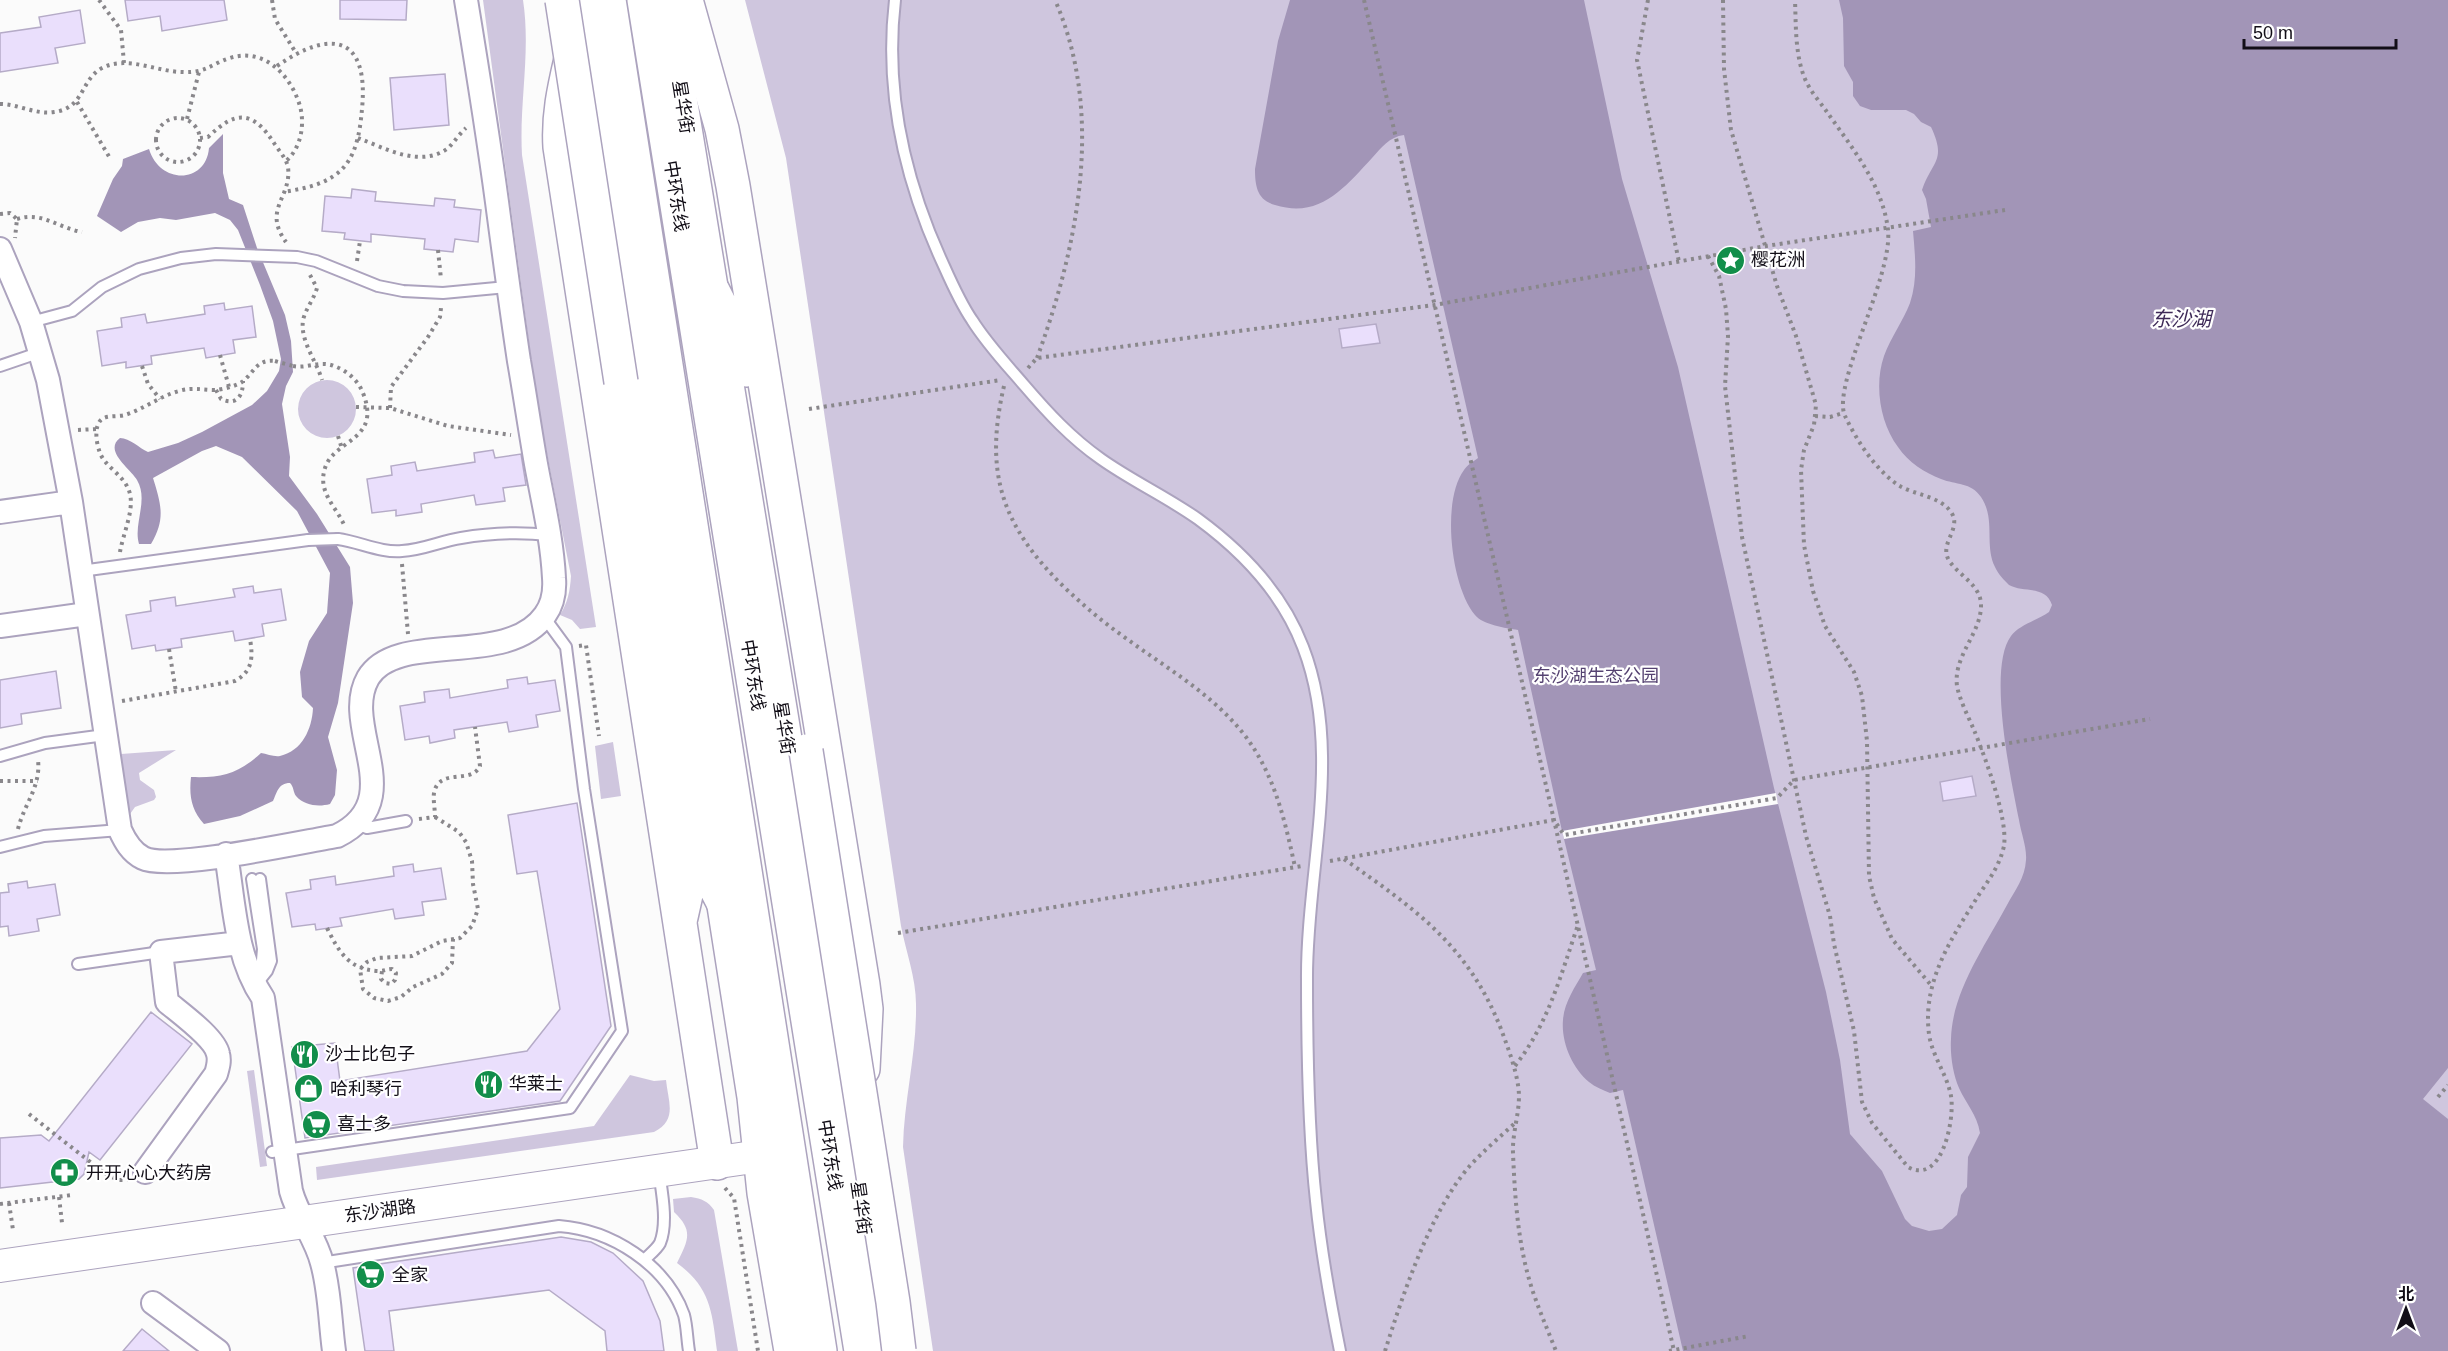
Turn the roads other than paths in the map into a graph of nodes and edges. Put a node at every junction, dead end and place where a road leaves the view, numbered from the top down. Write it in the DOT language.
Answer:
graph roads {
  1 [pos="466,0"];
  2 [pos="644,0"];
  3 [pos="664,0"];
  4 [pos="686,0"];
  5 [pos="895,0"];
  6 [pos="584,2"];
  7 [pos="4,246"];
  8 [pos="7,285"];
  9 [pos="507,287"];
  10 [pos="713,291"];
  11 [pos="31,322"];
  12 [pos="41,351"];
  13 [pos="0,366"];
  14 [pos="71,502"];
  15 [pos="0,512"];
  16 [pos="549,535"];
  17 [pos="81,571"];
  18 [pos="87,614"];
  19 [pos="544,617"];
  20 [pos="0,627"];
  21 [pos="105,735"];
  22 [pos="0,756"];
  23 [pos="406,821"];
  24 [pos="357,824"];
  25 [pos="120,830"];
  26 [pos="0,847"];
  27 [pos="696,850"];
  28 [pos="226,854"];
  29 [pos="256,879"];
  30 [pos="725,906"];
  31 [pos="681,917"];
  32 [pos="240,943"];
  33 [pos="161,952"];
  34 [pos="78,964"];
  35 [pos="255,986"];
  36 [pos="851,1142"];
  37 [pos="278,1152"];
  38 [pos="760,1156"];
  39 [pos="717,1163"];
  40 [pos="145,1172"];
  41 [pos="658,1172"];
  42 [pos="297,1223"];
  43 [pos="644,1260"];
  44 [pos="317,1264"];
  45 [pos="0,1266"];
  46 [pos="153,1303"];
  47 [pos="218,1351"];
  48 [pos="323,1351"];
  49 [pos="334,1351"];
  50 [pos="689,1351"];
  51 [pos="791,1351"];
  52 [pos="820,1351"];
  53 [pos="861,1351"];
  54 [pos="882,1351"];
  55 [pos="899,1351"];
  56 [pos="1340,1351"];
  1 -- 9 [label="street"];
  2 -- 53 [label="main road, 中环东线"];
  3 -- 10 [label="main road, 星华街"];
  4 -- 36 [label="main road"];
  5 -- 56 [label="lane"];
  6 -- 27 [label="main road, bridge"];
  6 -- 30 [label="main road"];
  6 -- 31 [label="main road"];
  6 -- 52 [label="main road, 中环东线"];
  7 -- 8 [label="street"];
  8 -- 11 [label="street"];
  9 -- 11 [label="lane"];
  9 -- 16 [label="street"];
  10 -- 36 [label="main road, 星华街"];
  10 -- 55 [label="main road, bridge"];
  11 -- 12 [label="street"];
  12 -- 13 [label="lane"];
  12 -- 14 [label="street"];
  14 -- 15 [label="street"];
  14 -- 17 [label="street"];
  16 -- 17 [label="lane, bridge"];
  16 -- 19 [label="street"];
  17 -- 18 [label="street"];
  18 -- 20 [label="street"];
  18 -- 21 [label="street"];
  19 -- 24 [label="street"];
  19 -- 37 [label="lane"];
  21 -- 22 [label="lane"];
  21 -- 25 [label="street"];
  23 -- 24 [label="lane"];
  24 -- 28 [label="street"];
  25 -- 26 [label="lane"];
  25 -- 28 [label="street"];
  27 -- 30 [label="main road"];
  27 -- 31 [label="main road"];
  28 -- 32 [label="street"];
  29 -- 35 [label="lane"];
  30 -- 38 [label="main road"];
  31 -- 39 [label="main road"];
  32 -- 33 [label="street"];
  32 -- 35 [label="street"];
  33 -- 34 [label="lane"];
  33 -- 40 [label="street"];
  35 -- 37 [label="street"];
  36 -- 54 [label="main road, 星华街"];
  37 -- 42 [label="street"];
  38 -- 39 [label="main road, 东沙湖路"];
  38 -- 51 [label="main road"];
  39 -- 41 [label="main road, 东沙湖路"];
  41 -- 42 [label="main road, 东沙湖路"];
  41 -- 43 [label="lane"];
  42 -- 44 [label="street"];
  42 -- 45 [label="main road, 东沙湖路"];
  43 -- 44 [label="lane"];
  43 -- 50 [label="lane"];
  44 -- 48 [label="street"];
  44 -- 49 [label="street"];
  46 -- 47 [label="street"];
}
